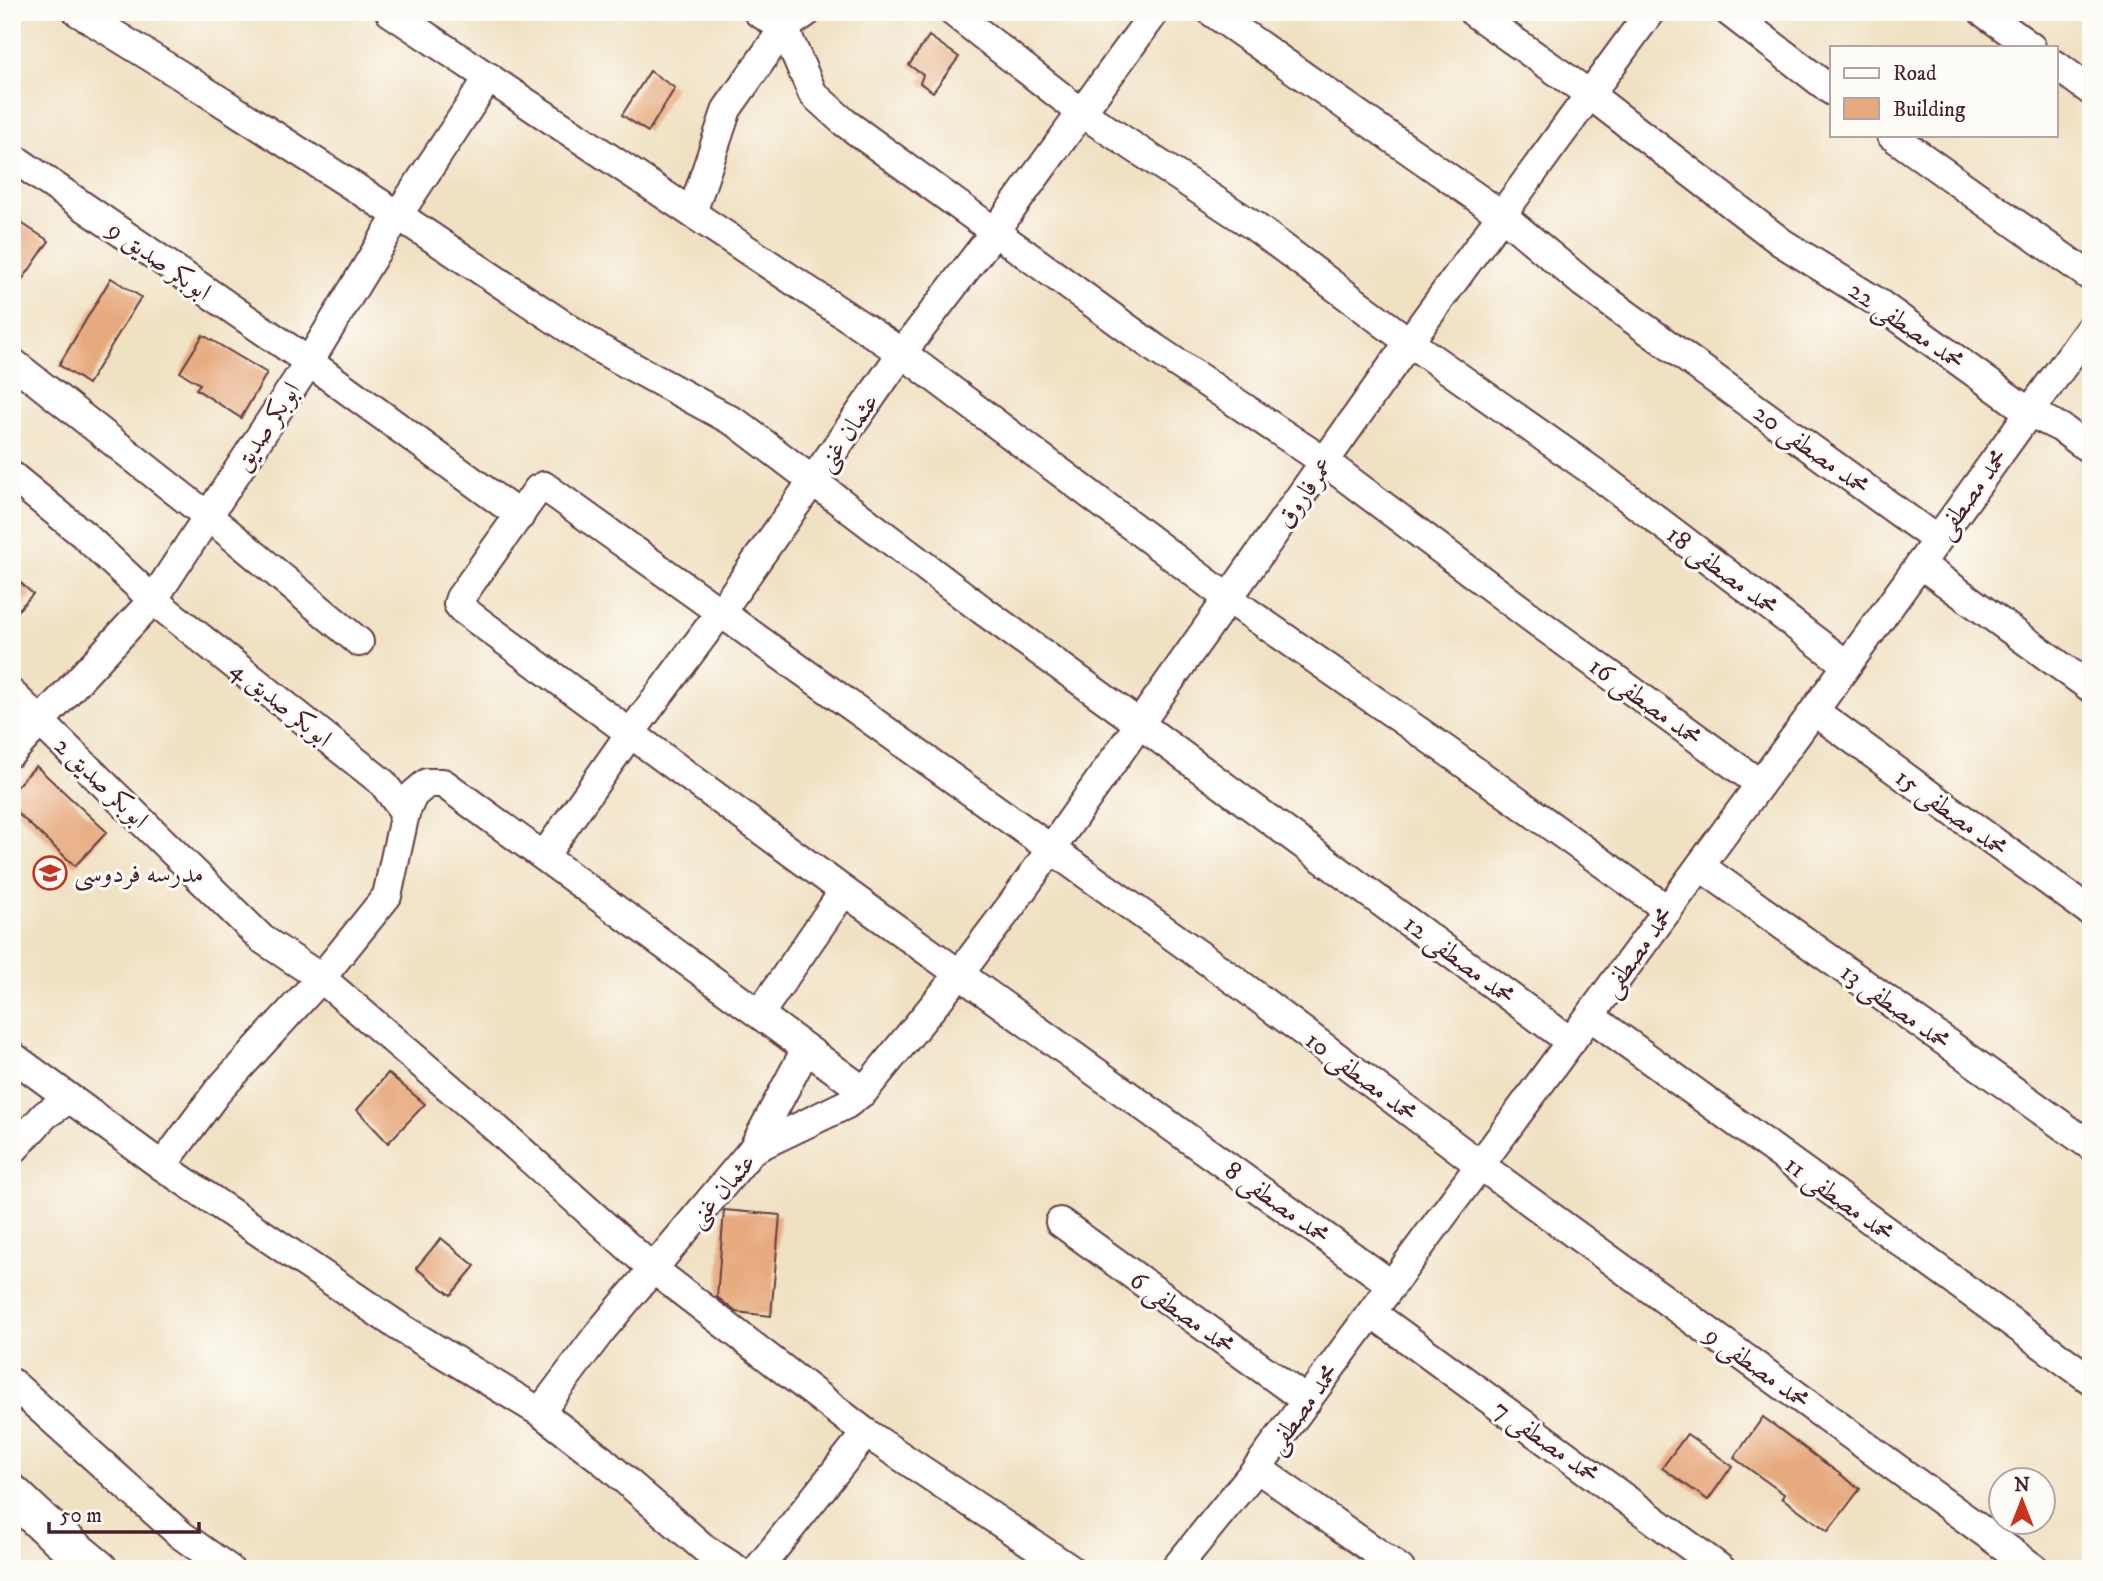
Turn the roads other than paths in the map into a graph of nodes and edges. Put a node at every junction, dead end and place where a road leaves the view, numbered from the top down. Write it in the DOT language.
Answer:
graph roads {
  1 [pos="78,12"];
  2 [pos="390,12"];
  3 [pos="758,12"];
  4 [pos="807,12"];
  5 [pos="1155,12"];
  6 [pos="1212,12"];
  7 [pos="1473,12"];
  8 [pos="1650,12"];
  9 [pos="1728,12"];
  10 [pos="1983,12"];
  11 [pos="958,16"];
  12 [pos="784,28"];
  13 [pos="2030,46"];
  14 [pos="2058,66"];
  15 [pos="489,77"];
  16 [pos="1830,89"];
  17 [pos="2091,91"];
  18 [pos="1589,94"];
  19 [pos="1082,113"];
  20 [pos="1892,136"];
  21 [pos="12,157"];
  22 [pos="692,213"];
  23 [pos="398,215"];
  24 [pos="1503,216"];
  25 [pos="996,230"];
  26 [pos="2091,277"];
  27 [pos="2091,327"];
  28 [pos="1409,342"];
  29 [pos="902,353"];
  30 [pos="309,362"];
  31 [pos="18,366"];
  32 [pos="2029,412"];
  33 [pos="2091,450"];
  34 [pos="1325,462"];
  35 [pos="12,476"];
  36 [pos="812,482"];
  37 [pos="520,516"];
  38 [pos="207,517"];
  39 [pos="1937,540"];
  40 [pos="1920,564"];
  41 [pos="1229,599"];
  42 [pos="153,600"];
  43 [pos="720,613"];
  44 [pos="359,642"];
  45 [pos="1847,665"];
  46 [pos="2091,688"];
  47 [pos="12,694"];
  48 [pos="1814,711"];
  49 [pos="41,722"];
  50 [pos="1141,725"];
  51 [pos="629,735"];
  52 [pos="12,752"];
  53 [pos="1760,784"];
  54 [pos="405,813"];
  55 [pos="1051,850"];
  56 [pos="544,856"];
  57 [pos="1700,866"];
  58 [pos="844,891"];
  59 [pos="1668,910"];
  60 [pos="2091,912"];
  61 [pos="960,973"];
  62 [pos="321,978"];
  63 [pos="760,1013"];
  64 [pos="1590,1016"];
  65 [pos="1571,1042"];
  66 [pos="806,1049"];
  67 [pos="12,1056"];
  68 [pos="864,1091"];
  69 [pos="69,1099"];
  70 [pos="2091,1146"];
  71 [pos="753,1149"];
  72 [pos="12,1151"];
  73 [pos="1480,1165"];
  74 [pos="162,1166"];
  75 [pos="1060,1222"];
  76 [pos="653,1269"];
  77 [pos="1392,1285"];
  78 [pos="1372,1313"];
  79 [pos="2091,1380"];
  80 [pos="12,1383"];
  81 [pos="1307,1401"];
  82 [pos="540,1412"];
  83 [pos="866,1433"];
  84 [pos="1257,1468"];
  85 [pos="12,1494"];
  86 [pos="697,1559"];
  87 [pos="98,1569"];
  88 [pos="229,1569"];
  89 [pos="736,1569"];
  90 [pos="758,1569"];
  91 [pos="1070,1569"];
  92 [pos="1175,1569"];
  93 [pos="1400,1569"];
  94 [pos="1721,1569"];
  95 [pos="2035,1569"];
  1 -- 23 [label="street, محمد مصطفی 12"];
  2 -- 15 [label="street"];
  3 -- 12 [label="street"];
  4 -- 12 [label="street"];
  5 -- 19 [label="street, عثمان غنی"];
  6 -- 24 [label="street, محمد مصطفی 20"];
  7 -- 18 [label="street, محمد مصطفی 22"];
  8 -- 18 [label="street, عمرفاروق"];
  9 -- 16 [label="street"];
  10 -- 13 [label="street"];
  11 -- 19 [label="street, محمد مصطفی 18"];
  12 -- 22 [label="street"];
  12 -- 25 [label="street, محمد مصطفی 16"];
  14 -- 17 [label="street"];
  15 -- 22 [label="street"];
  15 -- 23 [label="street, ابوبکر صدیق"];
  18 -- 24 [label="street, عمرفاروق"];
  18 -- 32 [label="street, محمد مصطفی 22"];
  19 -- 25 [label="street, عثمان غنی"];
  19 -- 28 [label="street, محمد مصطفی 18"];
  20 -- 26 [label="street"];
  21 -- 30 [label="street, ابوبکر صدیق 9"];
  22 -- 29 [label="street"];
  23 -- 30 [label="street, ابوبکر صدیق"];
  23 -- 36 [label="street, محمد مصطفی 12"];
  24 -- 28 [label="street, عمرفاروق"];
  24 -- 39 [label="street, محمد مصطفی 20"];
  25 -- 29 [label="street, عثمان غنی"];
  25 -- 34 [label="street, محمد مصطفی 16"];
  27 -- 32 [label="street, محمد مصطفی"];
  28 -- 34 [label="street, عمرفاروق"];
  28 -- 45 [label="street, محمد مصطفی 18"];
  29 -- 36 [label="street, عثمان غنی"];
  29 -- 41 [label="street"];
  30 -- 37 [label="street, ابوبکر صدیق 9"];
  30 -- 38 [label="street, ابوبکر صدیق"];
  31 -- 38 [label="street"];
  32 -- 33 [label="street, محمد مصطفی 22"];
  32 -- 39 [label="street, محمد مصطفی"];
  34 -- 41 [label="street, عمرفاروق"];
  34 -- 53 [label="street, محمد مصطفی 16"];
  35 -- 42 [label="street, ابوبکر صدیق 4"];
  36 -- 43 [label="street, عثمان غنی"];
  36 -- 50 [label="street, محمد مصطفی 12"];
  37 -- 43 [label="street, محمد مصطفی 10"];
  37 -- 51 [label="street, محمد مصطفی 8"];
  38 -- 42 [label="street, ابوبکر صدیق"];
  38 -- 44 [label="street"];
  39 -- 40 [label="street, محمد مصطفی"];
  40 -- 45 [label="street, محمد مصطفی"];
  40 -- 46 [label="street"];
  41 -- 50 [label="street, عمرفاروق"];
  41 -- 59 [label="street"];
  42 -- 49 [label="street, ابوبکر صدیق"];
  42 -- 54 [label="street, ابوبکر صدیق 4"];
  43 -- 51 [label="street, عثمان غنی"];
  43 -- 55 [label="street, محمد مصطفی 10"];
  45 -- 48 [label="street, محمد مصطفی"];
  47 -- 49 [label="street, ابوبکر صدیق 2"];
  48 -- 53 [label="street, محمد مصطفی"];
  48 -- 60 [label="street, محمد مصطفی 15"];
  49 -- 52 [label="street, ابوبکر صدیق"];
  49 -- 62 [label="street, ابوبکر صدیق 2"];
  50 -- 55 [label="street, عمرفاروق"];
  50 -- 65 [label="street, محمد مصطفی 12"];
  51 -- 56 [label="street, عثمان غنی"];
  51 -- 58 [label="street, محمد مصطفی 8"];
  53 -- 57 [label="street, محمد مصطفی"];
  54 -- 56 [label="street"];
  54 -- 62 [label="street"];
  55 -- 61 [label="street, عمرفاروق"];
  55 -- 73 [label="street, محمد مصطفی 10"];
  56 -- 63 [label="street"];
  57 -- 59 [label="street, محمد مصطفی"];
  57 -- 70 [label="street, محمد مصطفی 13"];
  58 -- 61 [label="street, محمد مصطفی 8"];
  58 -- 63 [label="street"];
  59 -- 64 [label="street, محمد مصطفی"];
  61 -- 68 [label="street, عثمان غنی"];
  61 -- 77 [label="street, محمد مصطفی 8"];
  62 -- 74 [label="street"];
  62 -- 76 [label="street, ابوبکر صدیق 2"];
  63 -- 66 [label="street"];
  64 -- 65 [label="street, محمد مصطفی"];
  64 -- 79 [label="street, محمد مصطفی 11"];
  65 -- 73 [label="street, محمد مصطفی"];
  66 -- 68 [label="street"];
  66 -- 71 [label="street"];
  67 -- 69 [label="street"];
  68 -- 71 [label="street, عثمان غنی"];
  69 -- 72 [label="street"];
  69 -- 74 [label="street"];
  71 -- 76 [label="street, عثمان غنی"];
  73 -- 77 [label="street, محمد مصطفی"];
  73 -- 95 [label="street, محمد مصطفی 9"];
  74 -- 82 [label="street"];
  75 -- 81 [label="street, محمد مصطفی 6"];
  76 -- 82 [label="street, عثمان غنی"];
  76 -- 83 [label="street, ابوبکر صدیق 2"];
  77 -- 78 [label="street, محمد مصطفی"];
  78 -- 81 [label="street, محمد مصطفی"];
  78 -- 94 [label="street, محمد مصطفی 7"];
  80 -- 88 [label="street"];
  81 -- 84 [label="street, محمد مصطفی"];
  82 -- 86 [label="street"];
  83 -- 90 [label="street"];
  83 -- 91 [label="street, ابوبکر صدیق 2"];
  84 -- 92 [label="street, محمد مصطفی"];
  84 -- 93 [label="street"];
  85 -- 87 [label="highway"];
  86 -- 89 [label="street"];
}
